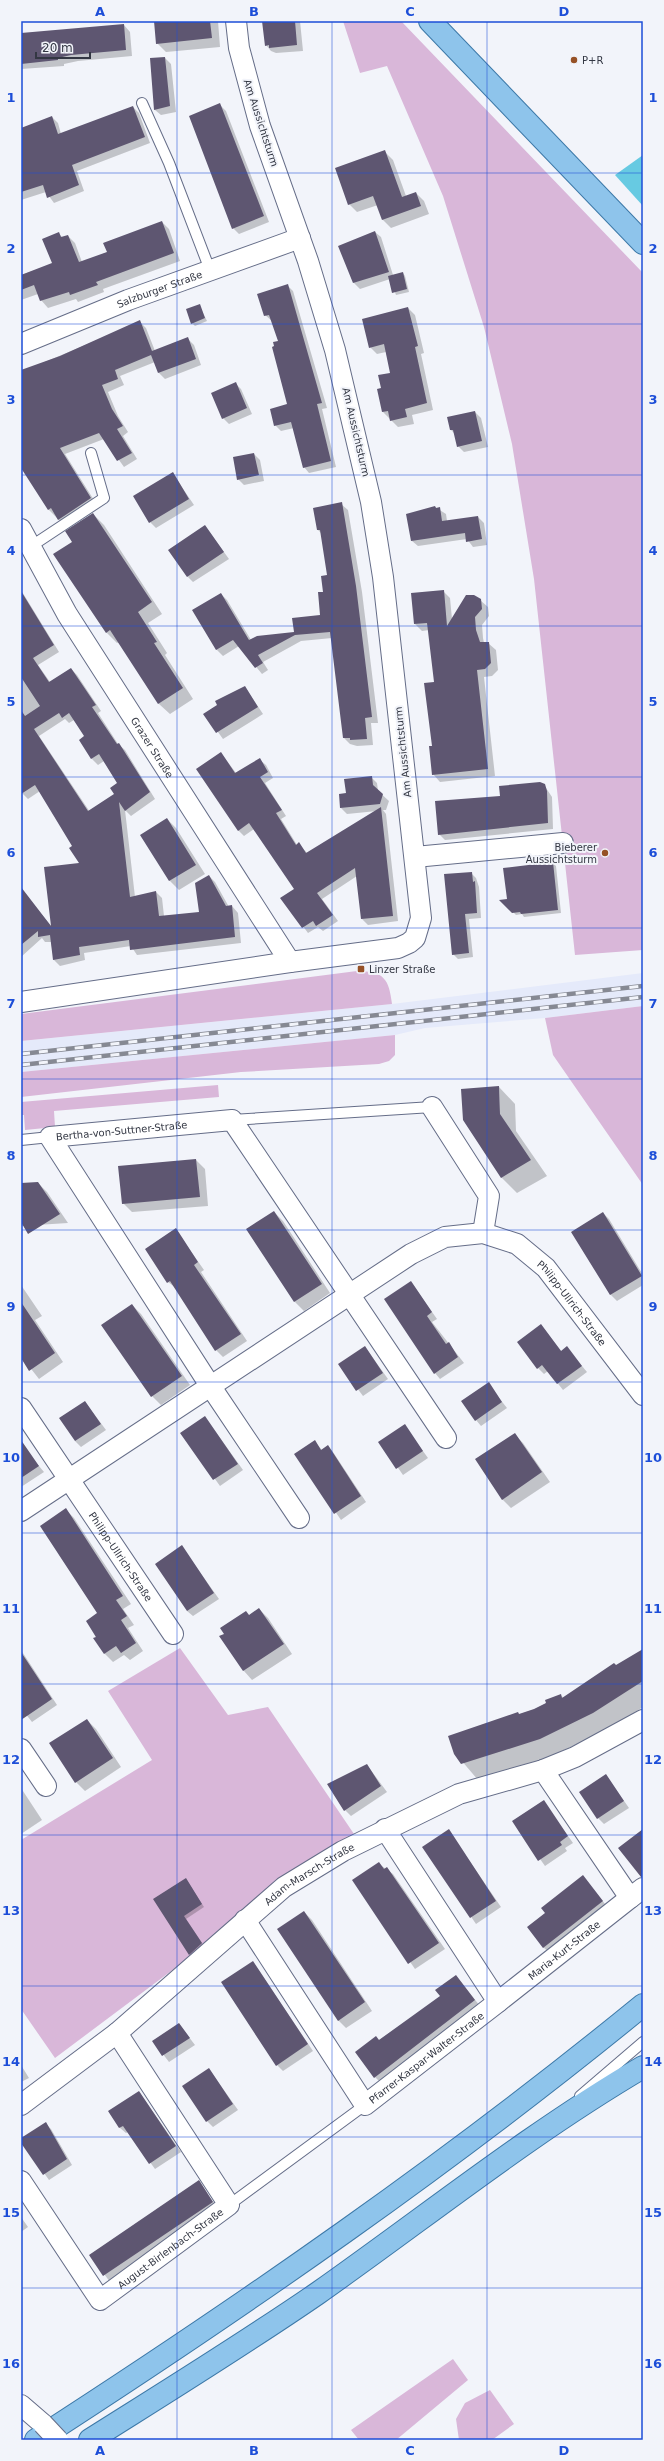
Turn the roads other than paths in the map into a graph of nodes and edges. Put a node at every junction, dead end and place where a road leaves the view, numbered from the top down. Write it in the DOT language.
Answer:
graph roads {
  1 [pos="236,21"];
  2 [pos="430,21"];
  3 [pos="142,103"];
  4 [pos="300,238"];
  5 [pos="643,243"];
  6 [pos="210,270"];
  7 [pos="21,344"];
  8 [pos="91,453"];
  9 [pos="21,530"];
  10 [pos="30,547"];
  11 [pos="563,843"];
  12 [pos="415,857"];
  13 [pos="290,962"];
  14 [pos="21,1002"];
  15 [pos="432,1107"];
  16 [pos="232,1120"];
  17 [pos="50,1137"];
  18 [pos="21,1140"];
  19 [pos="482,1233"];
  20 [pos="350,1295"];
  21 [pos="210,1387"];
  22 [pos="643,1395"];
  23 [pos="21,1408"];
  24 [pos="446,1438"];
  25 [pos="69,1480"];
  26 [pos="21,1511"];
  27 [pos="299,1518"];
  28 [pos="173,1634"];
  29 [pos="643,1720"];
  30 [pos="21,1749"];
  31 [pos="543,1770"];
  32 [pos="46,1786"];
  33 [pos="385,1828"];
  34 [pos="636,1893"];
  35 [pos="245,1920"];
  36 [pos="498,2002"];
  37 [pos="643,2005"];
  38 [pos="117,2033"];
  39 [pos="643,2042"];
  40 [pos="643,2068"];
  41 [pos="21,2105"];
  42 [pos="365,2105"];
  43 [pos="526,2141"];
  44 [pos="21,2181"];
  45 [pos="229,2205"];
  46 [pos="21,2405"];
  47 [pos="39,2432"];
  48 [pos="58,2440"];
  49 [pos="90,2440"];
  1 -- 4 [label="street, Am Aussichtsturm"];
  2 -- 5 [label="main road"];
  3 -- 6 [label="lane"];
  4 -- 6 [label="street, Salzburger Straße"];
  4 -- 12 [label="street, Am Aussichtsturm"];
  6 -- 7 [label="street, Salzburger Straße"];
  8 -- 10 [label="lane"];
  9 -- 10 [label="street, Grazer Straße"];
  10 -- 13 [label="street, Grazer Straße"];
  11 -- 12 [label="street"];
  12 -- 13 [label="street, Am Aussichtsturm"];
  13 -- 14 [label="street"];
  15 -- 16 [label="lane"];
  15 -- 19 [label="street"];
  16 -- 17 [label="street, Bertha-von-Suttner-Straße"];
  16 -- 20 [label="street"];
  17 -- 18 [label="lane"];
  17 -- 21 [label="street, Bertha-von-Suttner-Straße"];
  19 -- 20 [label="street, Philipp-Ullrich-Straße"];
  19 -- 22 [label="street, Philipp-Ullrich-Straße"];
  20 -- 21 [label="street, Philipp-Ullrich-Straße"];
  20 -- 24 [label="street"];
  21 -- 25 [label="street, Philipp-Ullrich-Straße"];
  21 -- 27 [label="street"];
  23 -- 25 [label="street"];
  25 -- 26 [label="street, Philipp-Ullrich-Straße"];
  25 -- 28 [label="street, Philipp-Ullrich-Straße"];
  29 -- 31 [label="street, Adam-Marsch-Straße"];
  30 -- 32 [label="street"];
  31 -- 33 [label="street, Adam-Marsch-Straße"];
  31 -- 34 [label="street, Maria-Kurt-Straße"];
  33 -- 35 [label="street, Adam-Marsch-Straße"];
  33 -- 36 [label="street"];
  34 -- 36 [label="street, Maria-Kurt-Straße"];
  35 -- 38 [label="street, Adam-Marsch-Straße"];
  35 -- 42 [label="street, Pfarrer-Kaspar-Walter-Straße"];
  36 -- 42 [label="street, Pfarrer-Kaspar-Walter-Straße"];
  37 -- 47 [label="main road"];
  38 -- 41 [label="street, Adam-Marsch-Straße"];
  38 -- 45 [label="street, August-Birlenbach-Straße"];
  39 -- 43 [label="lane"];
  40 -- 43 [label="main road"];
  42 -- 45 [label="lane"];
  43 -- 49 [label="main road"];
  44 -- 45 [label="street, August-Birlenbach-Straße"];
  46 -- 47 [label="street"];
  47 -- 48 [label="street, bridge"];
}
